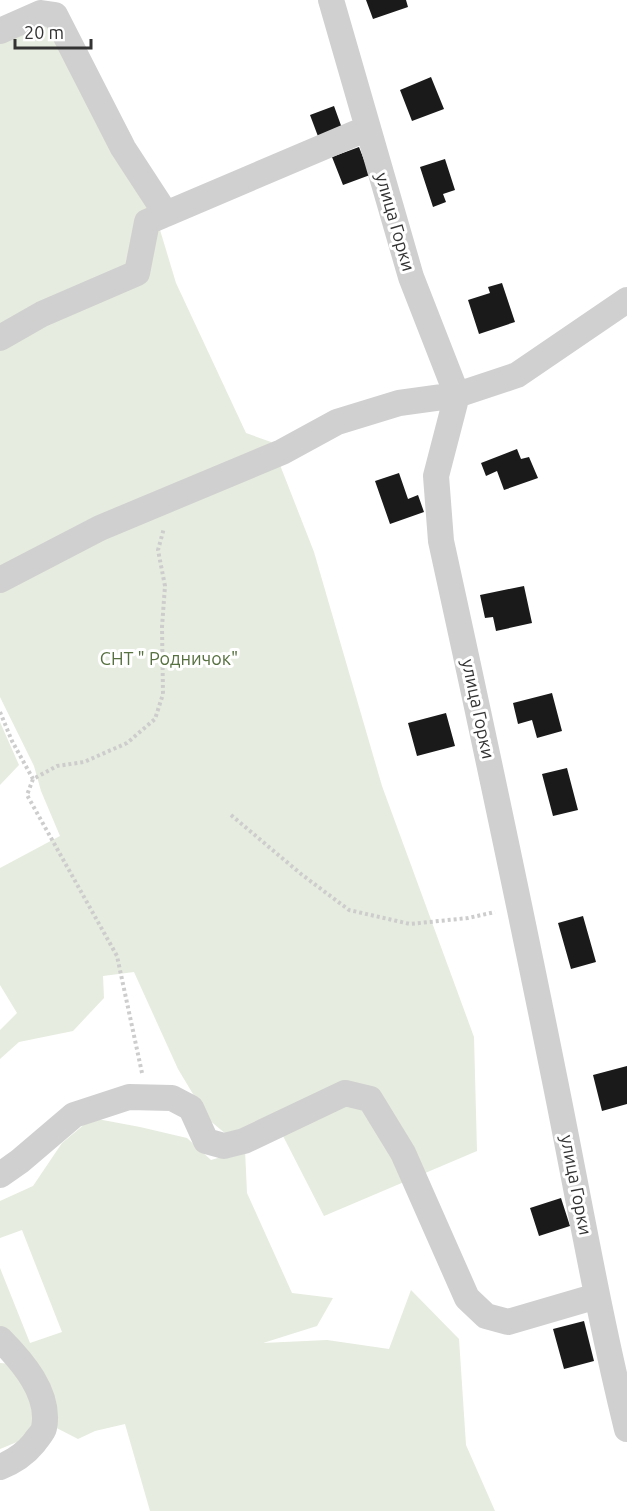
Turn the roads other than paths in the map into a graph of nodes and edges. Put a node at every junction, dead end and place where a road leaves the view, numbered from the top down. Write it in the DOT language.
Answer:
graph roads {
  1 [pos="331,0"];
  2 [pos="0,31"];
  3 [pos="368,128"];
  4 [pos="166,214"];
  5 [pos="627,300"];
  6 [pos="0,338"];
  7 [pos="457,395"];
  8 [pos="0,580"];
  9 [pos="0,1175"];
  10 [pos="597,1296"];
  11 [pos="0,1339"];
  12 [pos="627,1429"];
  13 [pos="0,1467"];
  1 -- 3 [label="street, улица Горки"];
  2 -- 4 [label="street"];
  3 -- 4 [label="street"];
  3 -- 7 [label="street, улица Горки"];
  4 -- 6 [label="street"];
  5 -- 7 [label="street"];
  7 -- 8 [label="street"];
  7 -- 10 [label="street, улица Горки"];
  9 -- 10 [label="street"];
  10 -- 12 [label="street, улица Горки"];
  11 -- 13 [label="street"];
}
